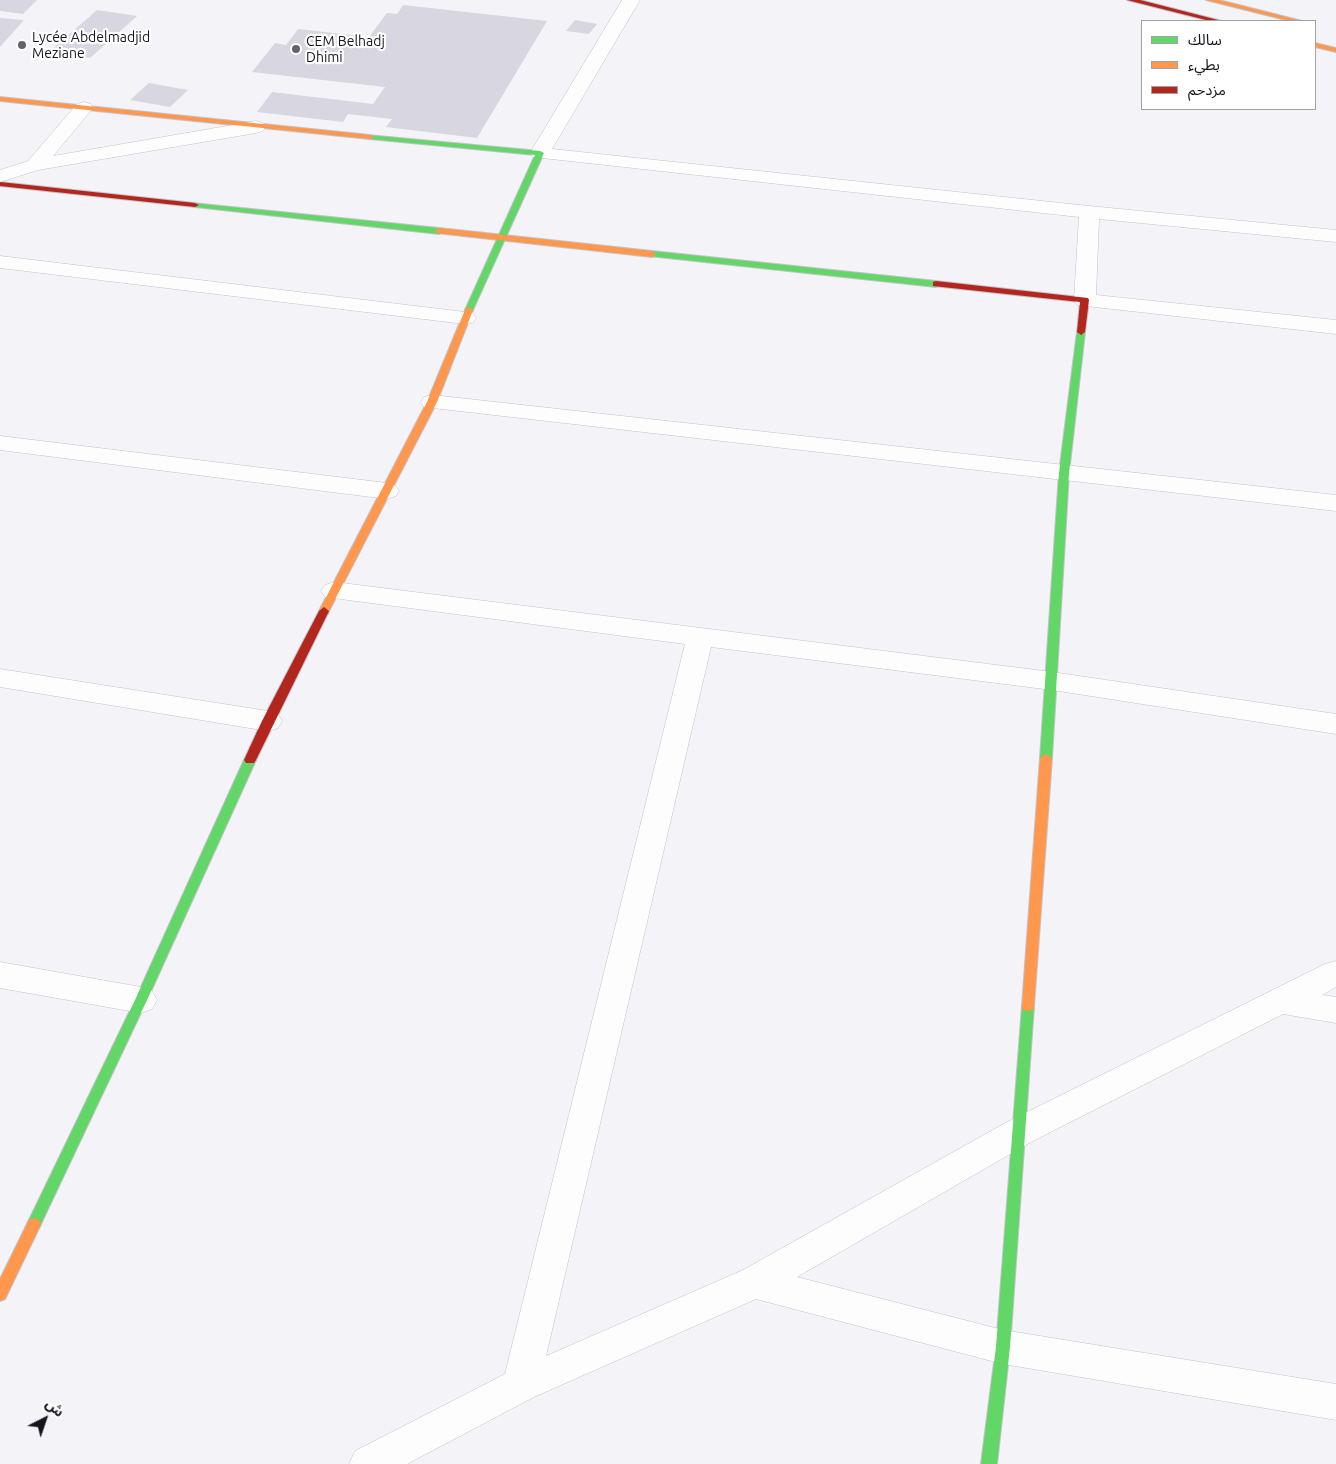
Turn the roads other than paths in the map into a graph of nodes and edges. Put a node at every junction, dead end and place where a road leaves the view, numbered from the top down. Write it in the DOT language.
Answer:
graph roads {
  1 [pos="631,0"];
  2 [pos="1132,0"];
  3 [pos="1210,0"];
  4 [pos="1214,20"];
  5 [pos="1294,20"];
  6 [pos="1316,45"];
  7 [pos="1336,50"];
  8 [pos="0,99"];
  9 [pos="84,108"];
  10 [pos="256,127"];
  11 [pos="540,152"];
  12 [pos="35,164"];
  13 [pos="0,176"];
  14 [pos="0,184"];
  15 [pos="1089,212"];
  16 [pos="1336,236"];
  17 [pos="503,237"];
  18 [pos="0,262"];
  19 [pos="1086,300"];
  20 [pos="465,318"];
  21 [pos="1336,327"];
  22 [pos="432,402"];
  23 [pos="0,443"];
  24 [pos="1064,474"];
  25 [pos="387,491"];
  26 [pos="1336,503"];
  27 [pos="334,591"];
  28 [pos="700,638"];
  29 [pos="0,678"];
  30 [pos="1052,681"];
  31 [pos="268,721"];
  32 [pos="1336,724"];
  33 [pos="1336,973"];
  34 [pos="0,975"];
  35 [pos="140,1000"];
  36 [pos="1281,1001"];
  37 [pos="1336,1010"];
  38 [pos="1019,1132"];
  39 [pos="755,1282"];
  40 [pos="0,1294"];
  41 [pos="1002,1347"];
  42 [pos="521,1385"];
  43 [pos="1336,1402"];
  44 [pos="368,1464"];
  45 [pos="990,1464"];
  1 -- 11 [label="street"];
  2 -- 4 [label="street"];
  3 -- 5 [label="street"];
  6 -- 7 [label="street"];
  8 -- 9 [label="street"];
  9 -- 10 [label="street"];
  9 -- 12 [label="street"];
  10 -- 11 [label="street"];
  10 -- 12 [label="street"];
  11 -- 15 [label="street"];
  11 -- 17 [label="street"];
  12 -- 13 [label="street"];
  14 -- 17 [label="street"];
  15 -- 16 [label="street"];
  15 -- 19 [label="street"];
  17 -- 19 [label="street"];
  17 -- 20 [label="street"];
  18 -- 20 [label="street"];
  19 -- 21 [label="street"];
  19 -- 24 [label="street"];
  20 -- 22 [label="street"];
  22 -- 24 [label="street"];
  22 -- 25 [label="street"];
  23 -- 25 [label="street"];
  24 -- 26 [label="street"];
  24 -- 30 [label="street"];
  25 -- 27 [label="street"];
  27 -- 28 [label="street"];
  27 -- 31 [label="street"];
  28 -- 30 [label="street"];
  28 -- 42 [label="street"];
  29 -- 31 [label="street"];
  30 -- 32 [label="street"];
  30 -- 38 [label="street"];
  31 -- 35 [label="street"];
  33 -- 36 [label="street"];
  34 -- 35 [label="street"];
  35 -- 40 [label="street"];
  36 -- 37 [label="street"];
  36 -- 38 [label="street"];
  38 -- 39 [label="street"];
  38 -- 41 [label="street"];
  39 -- 41 [label="street"];
  39 -- 42 [label="street"];
  41 -- 43 [label="street"];
  41 -- 45 [label="street"];
  42 -- 44 [label="street"];
}
